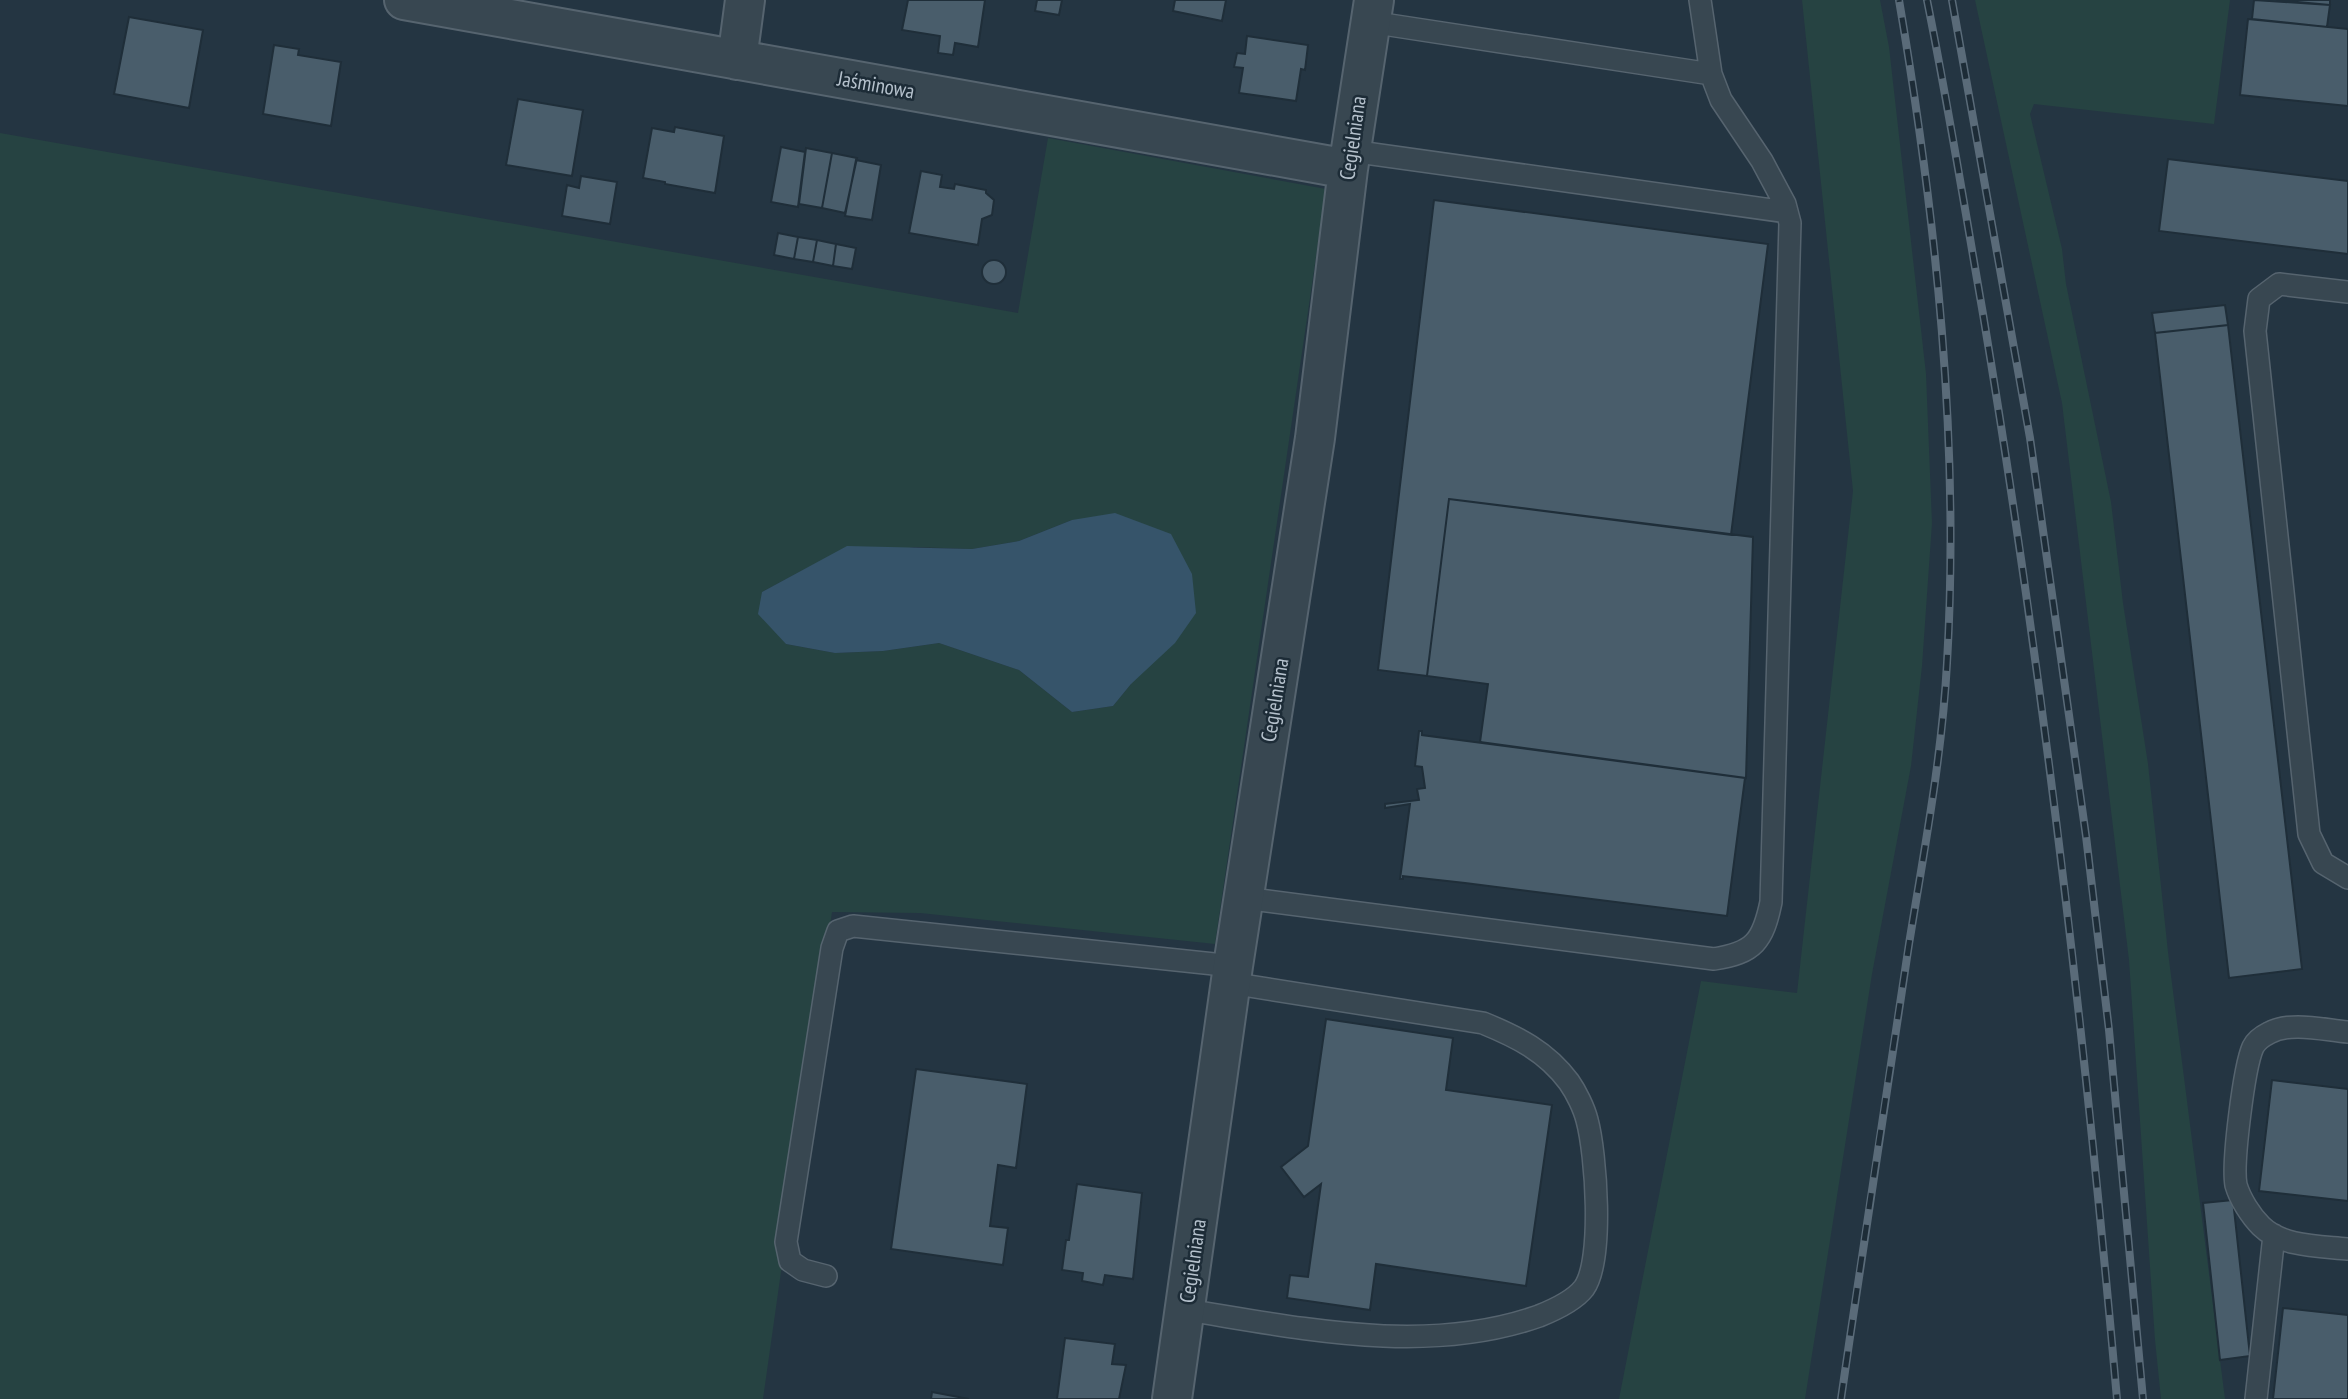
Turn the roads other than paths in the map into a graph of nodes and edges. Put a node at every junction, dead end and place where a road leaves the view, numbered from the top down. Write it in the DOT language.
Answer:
graph roads {
  1 [pos="404,0"];
  2 [pos="745,0"];
  3 [pos="1700,0"];
  4 [pos="1372,11"];
  5 [pos="737,60"];
  6 [pos="1711,74"];
  7 [pos="1349,160"];
  8 [pos="1787,212"];
  9 [pos="2348,292"];
  10 [pos="2348,878"];
  11 [pos="1244,898"];
  12 [pos="1231,974"];
  13 [pos="2348,1032"];
  14 [pos="2274,1235"];
  15 [pos="2348,1249"];
  16 [pos="826,1276"];
  17 [pos="1186,1310"];
  18 [pos="1172,1399"];
  19 [pos="2256,1399"];
  1 -- 5 [label="street, Jaśminowa"];
  2 -- 5 [label="street"];
  3 -- 6 [label="lane"];
  4 -- 6 [label="lane"];
  4 -- 7 [label="street, Cegielniana"];
  5 -- 7 [label="street, Jaśminowa"];
  6 -- 8 [label="lane"];
  7 -- 8 [label="lane"];
  7 -- 11 [label="street, Cegielniana"];
  8 -- 11 [label="lane"];
  9 -- 10 [label="lane"];
  11 -- 12 [label="street, Cegielniana"];
  12 -- 16 [label="lane"];
  12 -- 17 [label="street, Cegielniana"];
  12 -- 17 [label="lane"];
  13 -- 14 [label="lane"];
  14 -- 15 [label="lane"];
  14 -- 19 [label="lane"];
  17 -- 18 [label="street, Cegielniana"];
}
